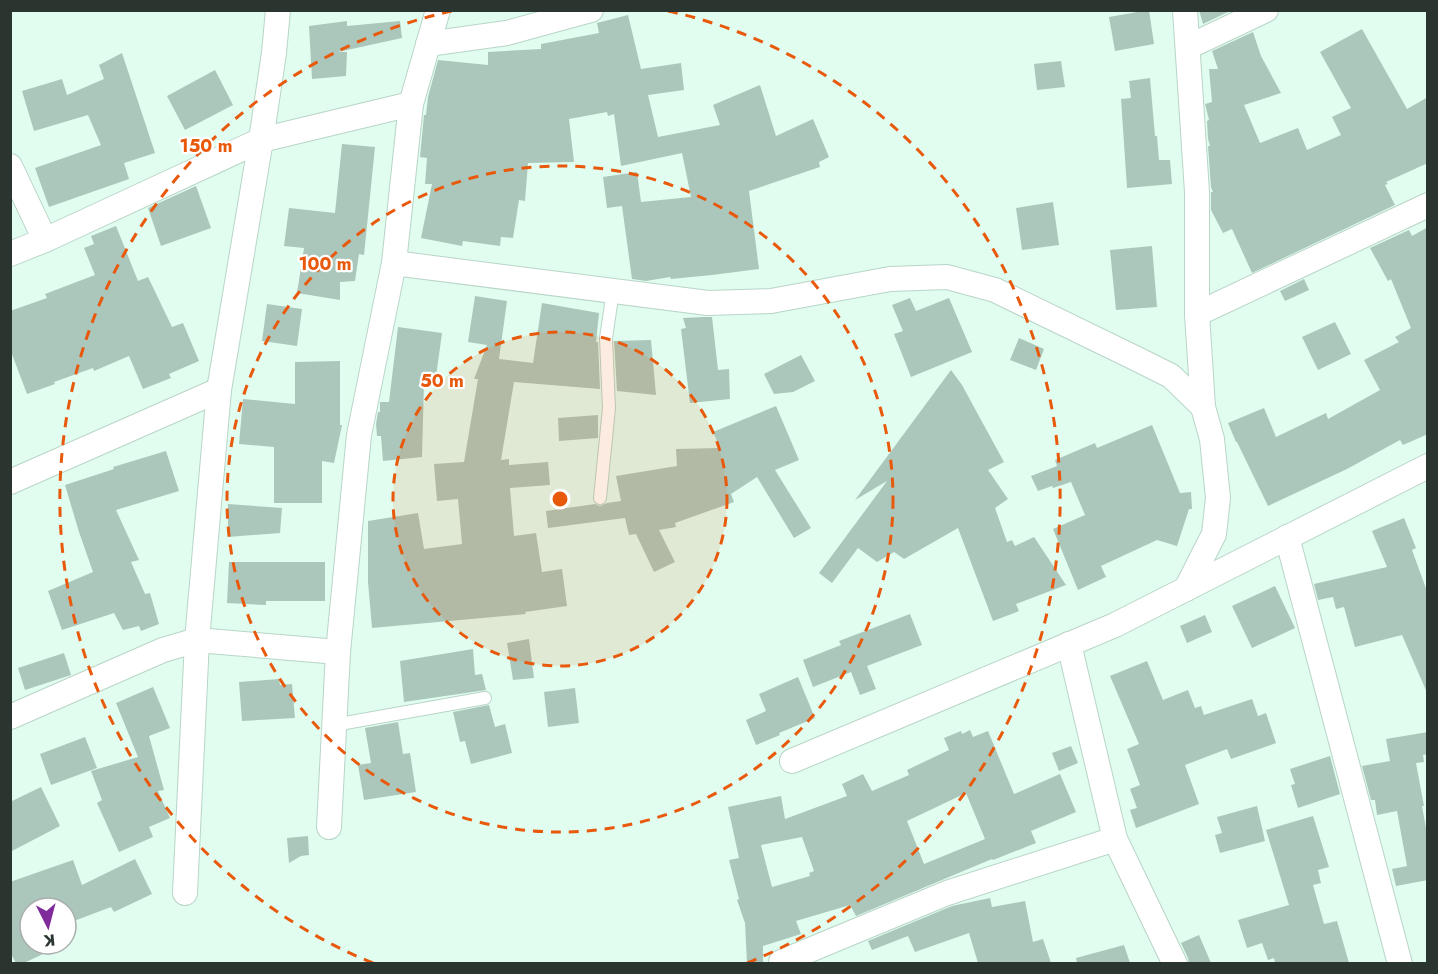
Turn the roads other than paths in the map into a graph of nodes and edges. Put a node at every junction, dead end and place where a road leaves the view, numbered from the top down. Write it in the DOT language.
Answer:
graph roads {
  1 [pos="278,10"];
  2 [pos="438,10"];
  3 [pos="591,10"];
  4 [pos="1185,10"];
  5 [pos="1266,10"];
  6 [pos="428,44"];
  7 [pos="1188,47"];
  8 [pos="411,104"];
  9 [pos="261,140"];
  10 [pos="10,166"];
  11 [pos="1428,205"];
  12 [pos="45,240"];
  13 [pos="10,254"];
  14 [pos="394,263"];
  15 [pos="613,291"];
  16 [pos="1197,314"];
  17 [pos="219,390"];
  18 [pos="1203,407"];
  19 [pos="1428,466"];
  20 [pos="10,482"];
  21 [pos="600,498"];
  22 [pos="1287,537"];
  23 [pos="1186,589"];
  24 [pos="197,640"];
  25 [pos="1069,644"];
  26 [pos="338,652"];
  27 [pos="485,698"];
  28 [pos="10,717"];
  29 [pos="334,725"];
  30 [pos="792,761"];
  31 [pos="329,827"];
  32 [pos="1115,839"];
  33 [pos="185,893"];
  34 [pos="781,963"];
  35 [pos="1175,963"];
  36 [pos="1400,963"];
  1 -- 9 [label="street"];
  2 -- 6 [label="street"];
  3 -- 6 [label="street"];
  4 -- 7 [label="street"];
  5 -- 7 [label="street"];
  6 -- 8 [label="street"];
  7 -- 16 [label="street"];
  8 -- 9 [label="street"];
  8 -- 14 [label="street"];
  9 -- 12 [label="street"];
  9 -- 17 [label="street"];
  10 -- 12 [label="street"];
  11 -- 16 [label="street"];
  12 -- 13 [label="street"];
  14 -- 15 [label="street"];
  14 -- 26 [label="street"];
  15 -- 18 [label="street"];
  15 -- 21 [label="lane"];
  16 -- 18 [label="street"];
  17 -- 20 [label="street"];
  17 -- 24 [label="street"];
  18 -- 23 [label="street"];
  19 -- 22 [label="street"];
  22 -- 23 [label="street"];
  22 -- 36 [label="street"];
  23 -- 25 [label="street"];
  24 -- 26 [label="street"];
  24 -- 28 [label="street"];
  24 -- 33 [label="street"];
  25 -- 30 [label="street"];
  25 -- 32 [label="street"];
  26 -- 29 [label="street"];
  27 -- 29 [label="lane"];
  29 -- 31 [label="street"];
  32 -- 34 [label="street"];
  32 -- 35 [label="street"];
}
